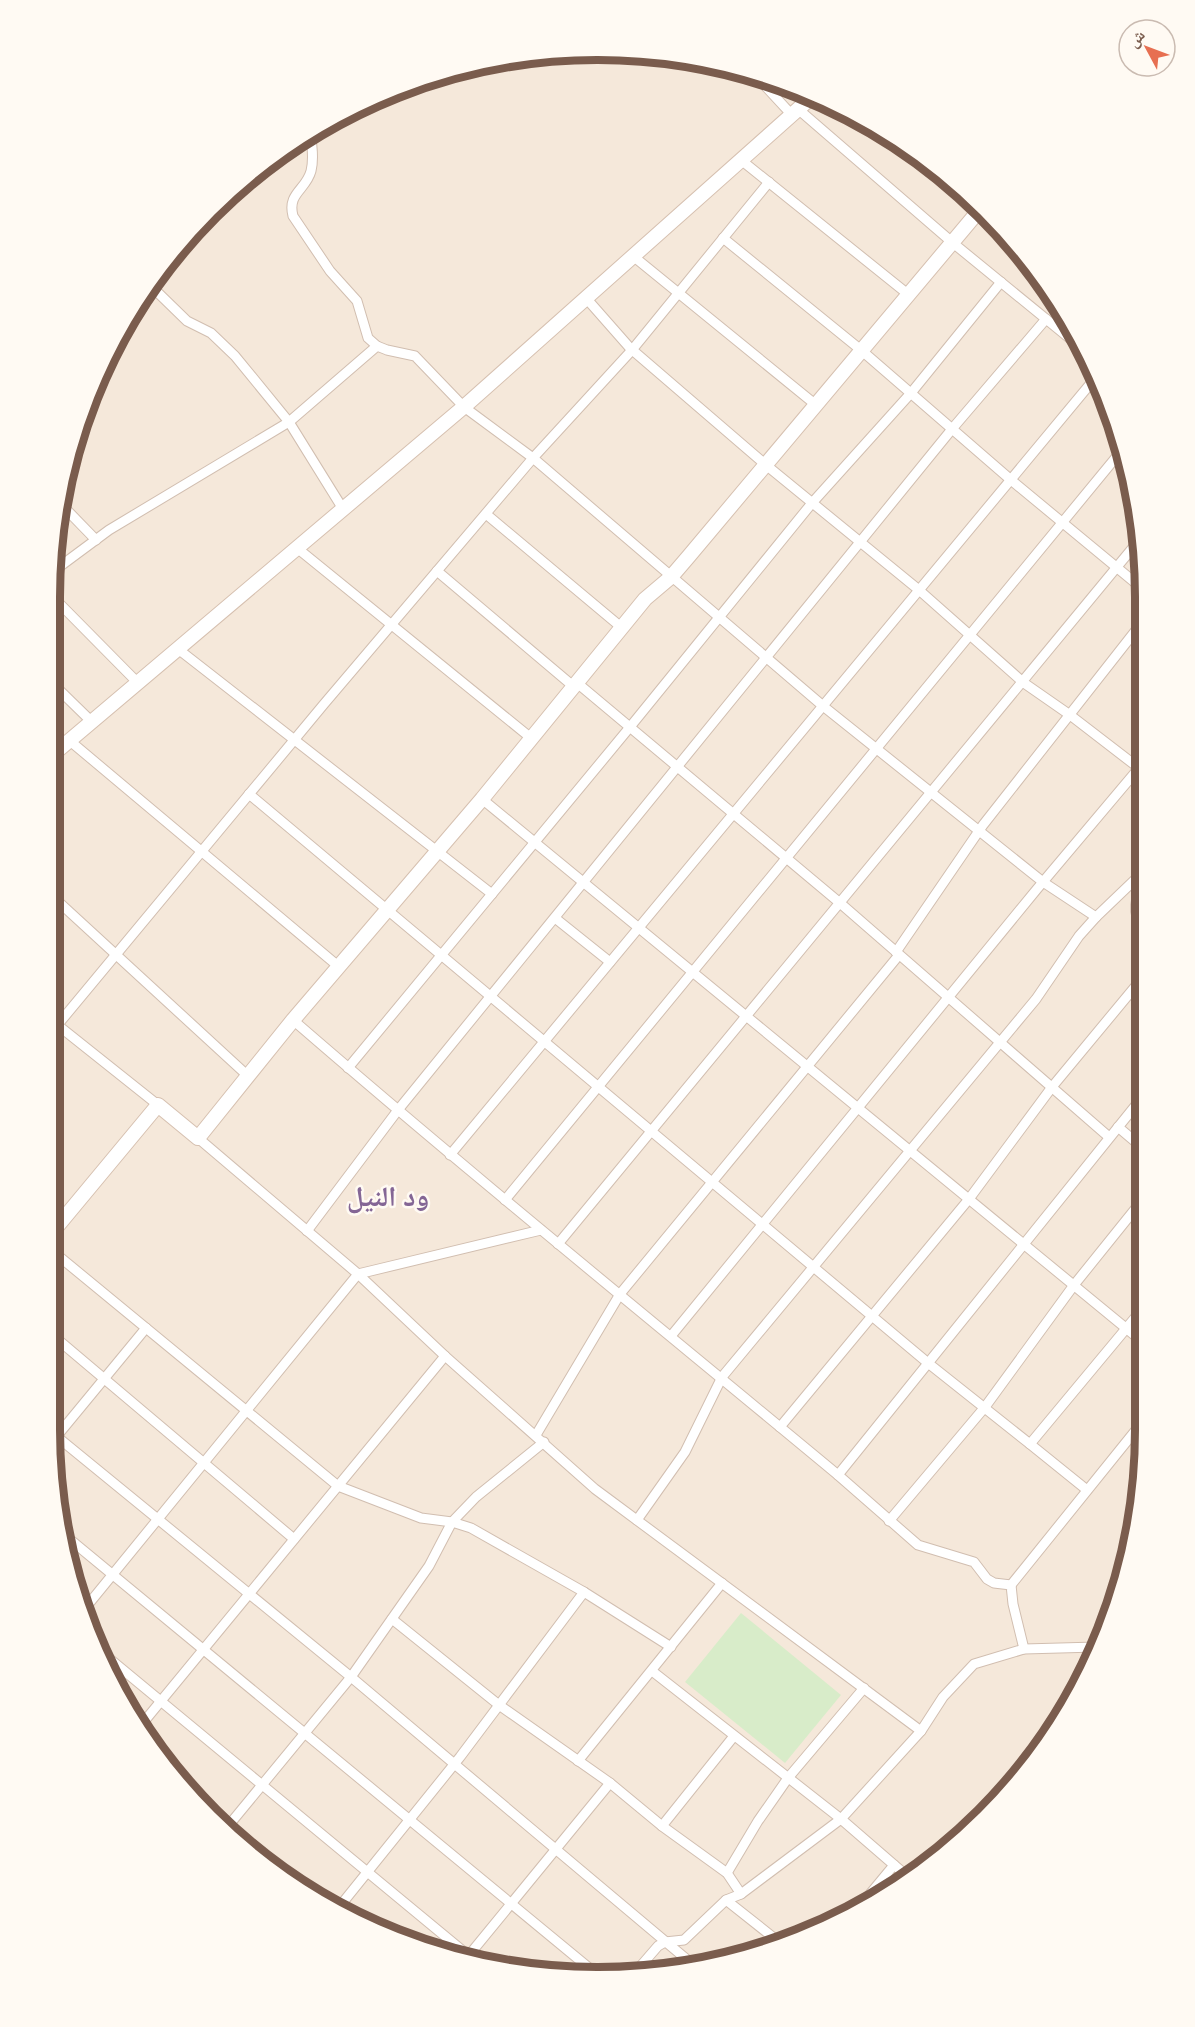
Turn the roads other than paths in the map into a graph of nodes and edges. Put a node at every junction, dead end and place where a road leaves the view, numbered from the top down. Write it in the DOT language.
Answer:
graph roads {
  1 [pos="770,89"];
  2 [pos="806,102"];
  3 [pos="795,112"];
  4 [pos="312,143"];
  5 [pos="741,160"];
  6 [pos="769,182"];
  7 [pos="976,215"];
  8 [pos="723,238"];
  9 [pos="953,243"];
  10 [pos="633,256"];
  11 [pos="1001,282"];
  12 [pos="156,291"];
  13 [pos="678,293"];
  14 [pos="909,295"];
  15 [pos="586,298"];
  16 [pos="1046,319"];
  17 [pos="1067,336"];
  18 [pos="377,346"];
  19 [pos="632,350"];
  20 [pos="861,350"];
  21 [pos="1090,384"];
  22 [pos="910,393"];
  23 [pos="816,405"];
  24 [pos="464,407"];
  25 [pos="289,422"];
  26 [pos="952,429"];
  27 [pos="1117,457"];
  28 [pos="533,458"];
  29 [pos="766,465"];
  30 [pos="1011,480"];
  31 [pos="812,503"];
  32 [pos="343,509"];
  33 [pos="67,511"];
  34 [pos="486,514"];
  35 [pos="1062,522"];
  36 [pos="96,540"];
  37 [pos="861,543"];
  38 [pos="297,548"];
  39 [pos="1132,548"];
  40 [pos="61,566"];
  41 [pos="1116,567"];
  42 [pos="437,571"];
  43 [pos="671,577"];
  44 [pos="1135,582"];
  45 [pos="919,590"];
  46 [pos="60,604"];
  47 [pos="719,618"];
  48 [pos="392,624"];
  49 [pos="621,627"];
  50 [pos="1135,632"];
  51 [pos="970,635"];
  52 [pos="178,649"];
  53 [pos="766,658"];
  54 [pos="1022,682"];
  55 [pos="138,683"];
  56 [pos="575,684"];
  57 [pos="60,691"];
  58 [pos="823,706"];
  59 [pos="1070,715"];
  60 [pos="92,722"];
  61 [pos="630,727"];
  62 [pos="531,738"];
  63 [pos="294,740"];
  64 [pos="70,741"];
  65 [pos="60,749"];
  66 [pos="876,750"];
  67 [pos="1135,762"];
  68 [pos="678,767"];
  69 [pos="1135,777"];
  70 [pos="249,794"];
  71 [pos="930,794"];
  72 [pos="482,799"];
  73 [pos="734,814"];
  74 [pos="979,832"];
  75 [pos="535,843"];
  76 [pos="202,851"];
  77 [pos="437,851"];
  78 [pos="787,858"];
  79 [pos="1135,880"];
  80 [pos="1043,882"];
  81 [pos="583,883"];
  82 [pos="492,894"];
  83 [pos="60,903"];
  84 [pos="840,903"];
  85 [pos="385,910"];
  86 [pos="1096,917"];
  87 [pos="555,918"];
  88 [pos="638,928"];
  89 [pos="898,953"];
  90 [pos="116,954"];
  91 [pos="441,956"];
  92 [pos="610,963"];
  93 [pos="338,966"];
  94 [pos="693,972"];
  95 [pos="1135,987"];
  96 [pos="490,997"];
  97 [pos="948,997"];
  98 [pos="60,1015"];
  99 [pos="746,1016"];
  100 [pos="293,1020"];
  101 [pos="60,1027"];
  102 [pos="999,1041"];
  103 [pos="544,1042"];
  104 [pos="807,1066"];
  105 [pos="348,1068"];
  106 [pos="248,1076"];
  107 [pos="598,1087"];
  108 [pos="1052,1087"];
  109 [pos="158,1105"];
  110 [pos="1135,1106"];
  111 [pos="858,1108"];
  112 [pos="398,1110"];
  113 [pos="1118,1127"];
  114 [pos="651,1131"];
  115 [pos="1109,1137"];
  116 [pos="198,1138"];
  117 [pos="1135,1141"];
  118 [pos="910,1150"];
  119 [pos="450,1155"];
  120 [pos="712,1182"];
  121 [pos="969,1199"];
  122 [pos="505,1200"];
  123 [pos="1135,1209"];
  124 [pos="60,1223"];
  125 [pos="763,1224"];
  126 [pos="541,1230"];
  127 [pos="308,1231"];
  128 [pos="558,1244"];
  129 [pos="1024,1244"];
  130 [pos="60,1256"];
  131 [pos="814,1266"];
  132 [pos="358,1274"];
  133 [pos="1074,1285"];
  134 [pos="620,1294"];
  135 [pos="872,1316"];
  136 [pos="1135,1318"];
  137 [pos="146,1328"];
  138 [pos="1126,1329"];
  139 [pos="671,1336"];
  140 [pos="1135,1336"];
  141 [pos="60,1342"];
  142 [pos="445,1356"];
  143 [pos="928,1363"];
  144 [pos="722,1377"];
  145 [pos="104,1379"];
  146 [pos="985,1407"];
  147 [pos="247,1411"];
  148 [pos="780,1427"];
  149 [pos="60,1428"];
  150 [pos="1135,1431"];
  151 [pos="536,1435"];
  152 [pos="544,1442"];
  153 [pos="60,1444"];
  154 [pos="1030,1444"];
  155 [pos="204,1463"];
  156 [pos="838,1475"];
  157 [pos="338,1486"];
  158 [pos="1087,1490"];
  159 [pos="158,1520"];
  160 [pos="637,1520"];
  161 [pos="889,1521"];
  162 [pos="452,1522"];
  163 [pos="294,1539"];
  164 [pos="72,1541"];
  165 [pos="112,1575"];
  166 [pos="722,1583"];
  167 [pos="1011,1585"];
  168 [pos="584,1592"];
  169 [pos="249,1594"];
  170 [pos="89,1603"];
  171 [pos="392,1619"];
  172 [pos="671,1647"];
  173 [pos="1089,1647"];
  174 [pos="1024,1649"];
  175 [pos="203,1650"];
  176 [pos="112,1661"];
  177 [pos="652,1671"];
  178 [pos="351,1677"];
  179 [pos="864,1688"];
  180 [pos="161,1701"];
  181 [pos="499,1706"];
  182 [pos="146,1720"];
  183 [pos="921,1731"];
  184 [pos="304,1734"];
  185 [pos="734,1736"];
  186 [pos="578,1761"];
  187 [pos="454,1764"];
  188 [pos="788,1779"];
  189 [pos="610,1783"];
  190 [pos="262,1785"];
  191 [pos="841,1819"];
  192 [pos="409,1820"];
  193 [pos="231,1823"];
  194 [pos="662,1826"];
  195 [pos="556,1849"];
  196 [pos="894,1865"];
  197 [pos="368,1872"];
  198 [pos="902,1872"];
  199 [pos="727,1873"];
  200 [pos="873,1891"];
  201 [pos="741,1894"];
  202 [pos="726,1900"];
  203 [pos="343,1903"];
  204 [pos="511,1904"];
  205 [pos="773,1937"];
  206 [pos="665,1942"];
  207 [pos="458,1949"];
  208 [pos="475,1953"];
  209 [pos="686,1959"];
  210 [pos="642,1965"];
  211 [pos="588,1967"];
  1 -- 3 [label="street"];
  2 -- 3 [label="street"];
  3 -- 5 [label="street"];
  3 -- 9 [label="street"];
  4 -- 18 [label="street"];
  5 -- 6 [label="street"];
  5 -- 10 [label="street"];
  6 -- 8 [label="street"];
  6 -- 14 [label="street"];
  7 -- 9 [label="street"];
  8 -- 13 [label="street"];
  8 -- 20 [label="street"];
  9 -- 11 [label="street"];
  9 -- 14 [label="street"];
  10 -- 13 [label="street"];
  10 -- 15 [label="street"];
  11 -- 16 [label="street"];
  11 -- 22 [label="street"];
  12 -- 25 [label="street"];
  13 -- 19 [label="street"];
  13 -- 23 [label="street"];
  14 -- 20 [label="street"];
  15 -- 19 [label="street"];
  15 -- 24 [label="street"];
  16 -- 17 [label="street"];
  16 -- 26 [label="street"];
  18 -- 24 [label="street"];
  18 -- 25 [label="street"];
  19 -- 28 [label="street"];
  19 -- 29 [label="street"];
  20 -- 22 [label="street"];
  20 -- 23 [label="street"];
  21 -- 30 [label="street"];
  22 -- 26 [label="street"];
  22 -- 31 [label="street"];
  23 -- 29 [label="street"];
  24 -- 28 [label="street"];
  24 -- 32 [label="street"];
  25 -- 32 [label="street"];
  25 -- 36 [label="street"];
  26 -- 30 [label="street"];
  26 -- 37 [label="street"];
  27 -- 35 [label="street"];
  28 -- 34 [label="street"];
  28 -- 43 [label="street"];
  29 -- 31 [label="street"];
  29 -- 43 [label="street"];
  30 -- 35 [label="street"];
  30 -- 45 [label="street"];
  31 -- 37 [label="street"];
  31 -- 47 [label="street"];
  32 -- 38 [label="street"];
  33 -- 36 [label="street"];
  34 -- 42 [label="street"];
  34 -- 49 [label="street"];
  35 -- 41 [label="street"];
  35 -- 51 [label="street"];
  36 -- 40 [label="street"];
  37 -- 45 [label="street"];
  37 -- 53 [label="street"];
  38 -- 48 [label="street"];
  38 -- 52 [label="street"];
  39 -- 41 [label="street"];
  41 -- 44 [label="street"];
  41 -- 54 [label="street"];
  42 -- 48 [label="street"];
  42 -- 56 [label="street"];
  43 -- 47 [label="street"];
  43 -- 49 [label="street"];
  45 -- 51 [label="street"];
  45 -- 58 [label="street"];
  46 -- 55 [label="street"];
  47 -- 53 [label="street"];
  47 -- 61 [label="street"];
  48 -- 62 [label="street"];
  48 -- 63 [label="street"];
  49 -- 56 [label="street"];
  50 -- 59 [label="street"];
  51 -- 54 [label="street"];
  51 -- 66 [label="street"];
  52 -- 55 [label="street"];
  52 -- 63 [label="street"];
  53 -- 58 [label="street"];
  53 -- 68 [label="street"];
  54 -- 59 [label="street"];
  54 -- 71 [label="street"];
  55 -- 60 [label="street"];
  56 -- 61 [label="street"];
  56 -- 62 [label="street"];
  57 -- 60 [label="street"];
  58 -- 66 [label="street"];
  58 -- 73 [label="street"];
  59 -- 67 [label="street"];
  59 -- 74 [label="street"];
  60 -- 64 [label="street"];
  61 -- 68 [label="street"];
  61 -- 75 [label="street"];
  62 -- 72 [label="street"];
  63 -- 70 [label="street"];
  63 -- 77 [label="street"];
  64 -- 65 [label="street"];
  64 -- 76 [label="street"];
  66 -- 71 [label="street"];
  66 -- 78 [label="street"];
  68 -- 73 [label="street"];
  68 -- 81 [label="street"];
  69 -- 80 [label="street"];
  70 -- 76 [label="street"];
  70 -- 85 [label="street"];
  71 -- 74 [label="street"];
  71 -- 84 [label="street"];
  72 -- 75 [label="street"];
  72 -- 77 [label="street"];
  73 -- 78 [label="street"];
  73 -- 88 [label="street"];
  74 -- 80 [label="street"];
  74 -- 89 [label="street"];
  75 -- 81 [label="street"];
  75 -- 82 [label="street"];
  76 -- 90 [label="street"];
  76 -- 93 [label="street"];
  77 -- 82 [label="street"];
  77 -- 85 [label="street"];
  78 -- 84 [label="street"];
  78 -- 94 [label="street"];
  79 -- 86 [label="street"];
  80 -- 86 [label="street"];
  80 -- 97 [label="street"];
  81 -- 87 [label="street"];
  81 -- 88 [label="street"];
  82 -- 91 [label="street"];
  83 -- 90 [label="street"];
  84 -- 89 [label="street"];
  84 -- 99 [label="street"];
  85 -- 91 [label="street"];
  85 -- 93 [label="street"];
  86 -- 102 [label="street"];
  87 -- 92 [label="street"];
  87 -- 96 [label="street"];
  88 -- 92 [label="street"];
  88 -- 94 [label="street"];
  89 -- 97 [label="street"];
  89 -- 104 [label="street"];
  90 -- 98 [label="street"];
  90 -- 106 [label="street"];
  91 -- 96 [label="street"];
  91 -- 105 [label="street"];
  92 -- 103 [label="street"];
  93 -- 100 [label="street"];
  94 -- 99 [label="street"];
  94 -- 107 [label="street"];
  95 -- 108 [label="street"];
  96 -- 103 [label="street"];
  96 -- 112 [label="street"];
  97 -- 102 [label="street"];
  97 -- 111 [label="street"];
  99 -- 104 [label="street"];
  99 -- 114 [label="street"];
  100 -- 105 [label="street"];
  100 -- 106 [label="street"];
  101 -- 109 [label="street"];
  102 -- 108 [label="street"];
  102 -- 118 [label="street"];
  103 -- 107 [label="street"];
  103 -- 119 [label="street"];
  104 -- 111 [label="street"];
  104 -- 120 [label="street"];
  105 -- 112 [label="street"];
  106 -- 116 [label="street"];
  107 -- 114 [label="street"];
  107 -- 122 [label="street"];
  108 -- 115 [label="street"];
  108 -- 121 [label="street"];
  109 -- 116 [label="street"];
  109 -- 124 [label="street"];
  110 -- 113 [label="street"];
  111 -- 118 [label="street"];
  111 -- 125 [label="street"];
  112 -- 119 [label="street"];
  112 -- 127 [label="street"];
  113 -- 115 [label="street"];
  113 -- 117 [label="street"];
  114 -- 120 [label="street"];
  114 -- 128 [label="street"];
  115 -- 129 [label="street"];
  116 -- 127 [label="street"];
  118 -- 121 [label="street"];
  118 -- 131 [label="street"];
  119 -- 122 [label="street"];
  120 -- 125 [label="street"];
  120 -- 134 [label="street"];
  121 -- 129 [label="street"];
  121 -- 135 [label="street"];
  122 -- 126 [label="street"];
  123 -- 133 [label="street"];
  125 -- 131 [label="street"];
  125 -- 139 [label="street"];
  126 -- 128 [label="street"];
  126 -- 132 [label="street"];
  127 -- 132 [label="street"];
  128 -- 134 [label="street"];
  129 -- 133 [label="street"];
  129 -- 143 [label="street"];
  130 -- 137 [label="street"];
  131 -- 135 [label="street"];
  131 -- 144 [label="street"];
  132 -- 142 [label="street"];
  132 -- 147 [label="street"];
  133 -- 138 [label="street"];
  133 -- 146 [label="street"];
  134 -- 139 [label="street"];
  134 -- 151 [label="street"];
  135 -- 143 [label="street"];
  135 -- 148 [label="street"];
  136 -- 138 [label="street"];
  137 -- 145 [label="street"];
  137 -- 147 [label="street"];
  138 -- 140 [label="street"];
  138 -- 154 [label="street"];
  139 -- 144 [label="street"];
  141 -- 145 [label="street"];
  142 -- 151 [label="street"];
  142 -- 157 [label="street"];
  143 -- 146 [label="street"];
  143 -- 156 [label="street"];
  144 -- 148 [label="street"];
  144 -- 160 [label="street"];
  145 -- 149 [label="street"];
  145 -- 155 [label="street"];
  146 -- 154 [label="street"];
  146 -- 161 [label="street"];
  147 -- 155 [label="street"];
  147 -- 157 [label="street"];
  148 -- 156 [label="street"];
  150 -- 158 [label="street"];
  151 -- 152 [label="street"];
  152 -- 160 [label="street"];
  152 -- 162 [label="street"];
  153 -- 159 [label="street"];
  154 -- 158 [label="street"];
  155 -- 159 [label="street"];
  155 -- 163 [label="street"];
  156 -- 161 [label="street"];
  157 -- 162 [label="street"];
  157 -- 163 [label="street"];
  158 -- 167 [label="street"];
  159 -- 165 [label="street"];
  159 -- 169 [label="street"];
  160 -- 166 [label="street"];
  161 -- 167 [label="street"];
  162 -- 168 [label="street"];
  162 -- 171 [label="street"];
  163 -- 169 [label="street"];
  164 -- 165 [label="street"];
  165 -- 170 [label="street"];
  165 -- 175 [label="street"];
  166 -- 172 [label="street"];
  166 -- 179 [label="street"];
  167 -- 174 [label="street"];
  168 -- 172 [label="street"];
  168 -- 181 [label="street"];
  169 -- 175 [label="street"];
  169 -- 178 [label="street"];
  171 -- 178 [label="street"];
  171 -- 181 [label="street"];
  172 -- 177 [label="street"];
  173 -- 174 [label="street"];
  174 -- 183 [label="street"];
  175 -- 180 [label="street"];
  175 -- 184 [label="street"];
  176 -- 180 [label="street"];
  177 -- 185 [label="street"];
  177 -- 186 [label="street"];
  178 -- 184 [label="street"];
  178 -- 187 [label="street"];
  179 -- 183 [label="street"];
  179 -- 188 [label="street"];
  180 -- 182 [label="street"];
  180 -- 190 [label="street"];
  181 -- 186 [label="street"];
  181 -- 187 [label="street"];
  183 -- 191 [label="street"];
  184 -- 190 [label="street"];
  184 -- 192 [label="street"];
  185 -- 188 [label="street"];
  185 -- 194 [label="street"];
  186 -- 189 [label="street"];
  187 -- 192 [label="street"];
  187 -- 195 [label="street"];
  188 -- 191 [label="street"];
  188 -- 199 [label="street"];
  189 -- 194 [label="street"];
  189 -- 195 [label="street"];
  190 -- 193 [label="street"];
  190 -- 197 [label="street"];
  191 -- 196 [label="street"];
  191 -- 201 [label="street"];
  192 -- 197 [label="street"];
  192 -- 204 [label="street"];
  194 -- 199 [label="street"];
  195 -- 204 [label="street"];
  195 -- 206 [label="street"];
  196 -- 198 [label="street"];
  196 -- 200 [label="street"];
  197 -- 203 [label="street"];
  197 -- 207 [label="street"];
  199 -- 201 [label="street"];
  201 -- 202 [label="street"];
  202 -- 205 [label="street"];
  202 -- 206 [label="street"];
  204 -- 208 [label="street"];
  204 -- 211 [label="street"];
  206 -- 209 [label="street"];
  206 -- 210 [label="street"];
}
